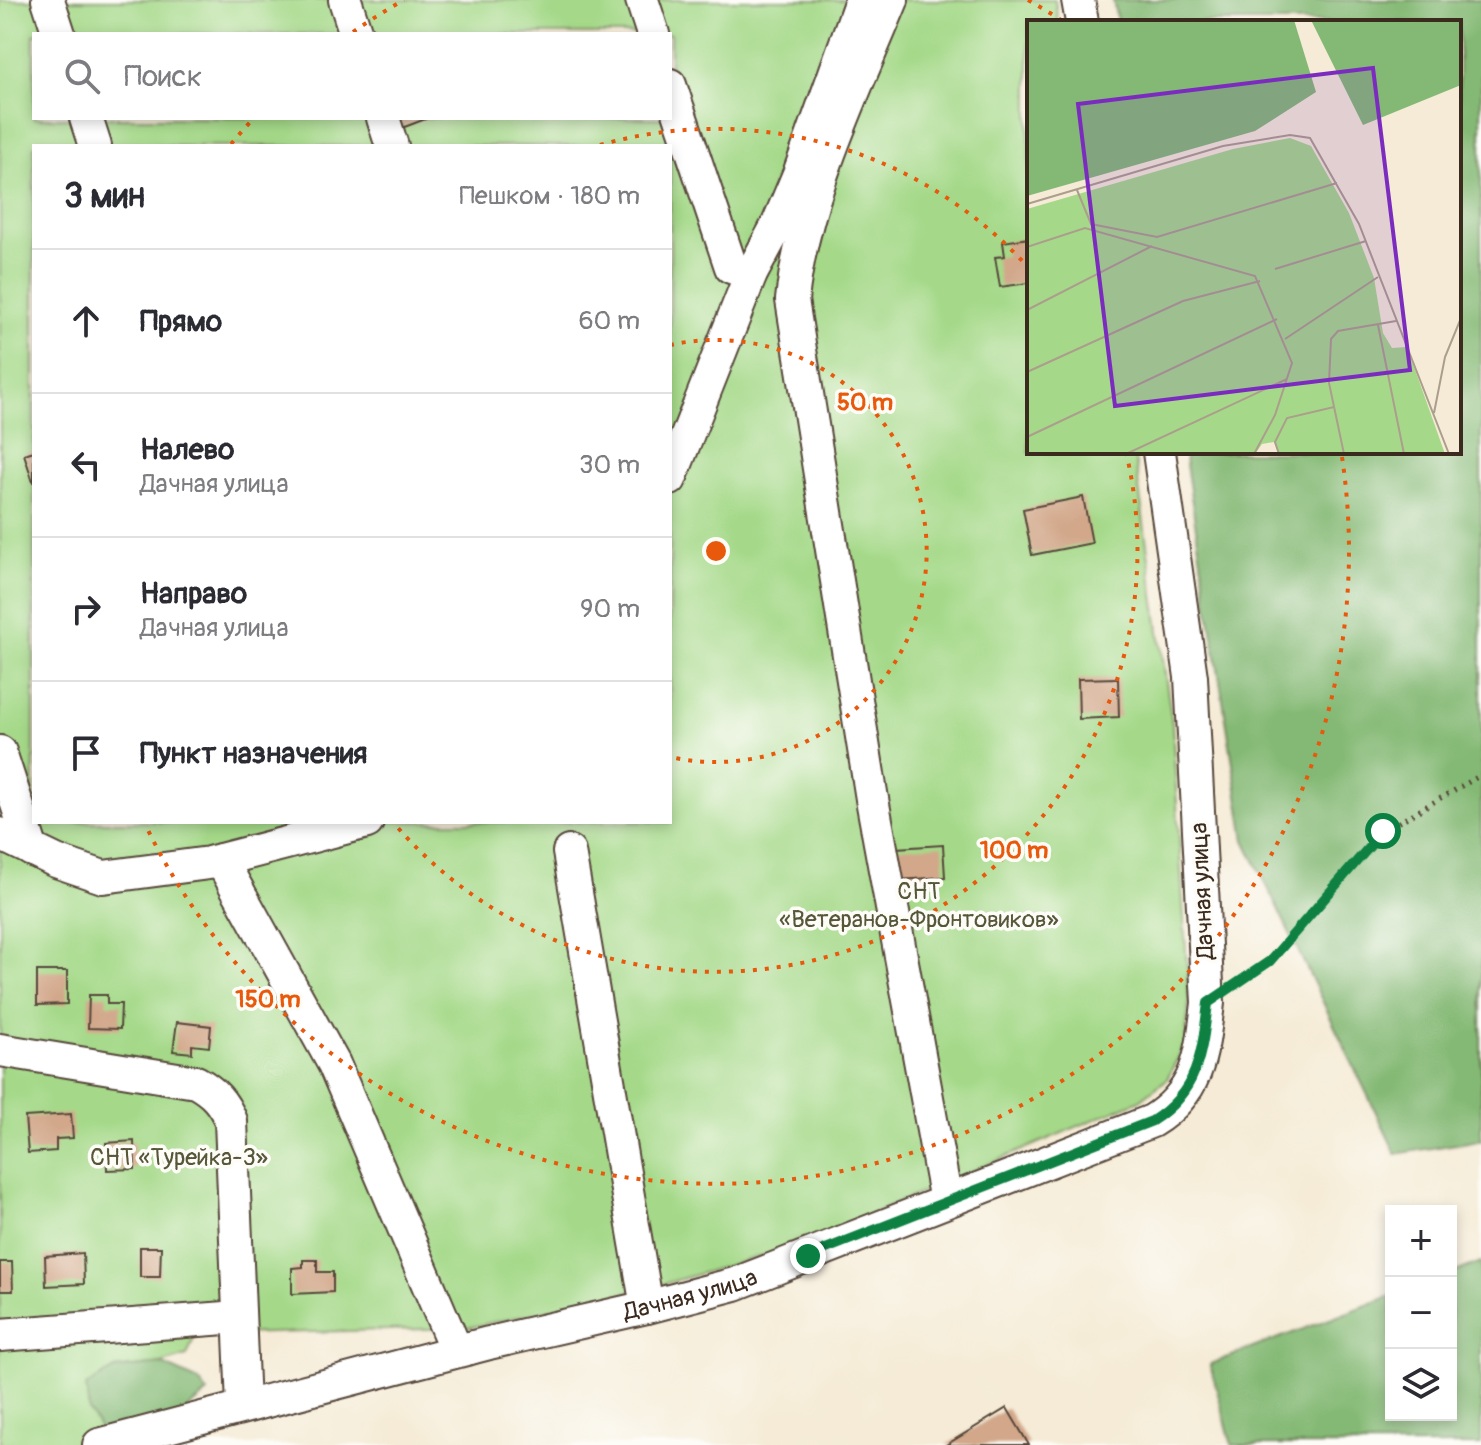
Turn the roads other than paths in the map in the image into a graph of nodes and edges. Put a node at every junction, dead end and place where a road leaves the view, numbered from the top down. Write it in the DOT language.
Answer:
graph roads {
  1 [pos="48,0"];
  2 [pos="345,0"];
  3 [pos="642,0"];
  4 [pos="861,0"];
  5 [pos="892,0"];
  6 [pos="1078,0"];
  7 [pos="1082,20"];
  8 [pos="58,32"];
  9 [pos="355,32"];
  10 [pos="652,32"];
  11 [pos="672,91"];
  12 [pos="87,120"];
  13 [pos="384,120"];
  14 [pos="94,144"];
  15 [pos="391,144"];
  16 [pos="751,274"];
  17 [pos="1159,454"];
  18 [pos="672,474"];
  19 [pos="0,752"];
  20 [pos="353,824"];
  21 [pos="325,828"];
  22 [pos="0,834"];
  23 [pos="32,850"];
  24 [pos="569,852"];
  25 [pos="221,860"];
  26 [pos="0,1050"];
  27 [pos="946,1201"];
  28 [pos="647,1307"];
  29 [pos="239,1317"];
  30 [pos="0,1335"];
  31 [pos="470,1348"];
  32 [pos="243,1406"];
  33 [pos="99,1445"];
  1 -- 8 [label="street"];
  2 -- 9 [label="street"];
  3 -- 10 [label="street"];
  4 -- 16 [label="street"];
  5 -- 27 [label="street"];
  6 -- 7 [label="street"];
  11 -- 16 [label="street"];
  12 -- 14 [label="street"];
  13 -- 15 [label="street"];
  16 -- 18 [label="street"];
  17 -- 27 [label="street, Дачная улица"];
  19 -- 23 [label="street"];
  20 -- 21 [label="street"];
  21 -- 25 [label="street"];
  22 -- 23 [label="street"];
  23 -- 25 [label="street"];
  24 -- 28 [label="street"];
  25 -- 31 [label="street"];
  26 -- 29 [label="street"];
  27 -- 28 [label="street, Дачная улица"];
  28 -- 31 [label="street, Дачная улица"];
  29 -- 30 [label="street"];
  29 -- 32 [label="street"];
  31 -- 32 [label="street, Дачная улица"];
  32 -- 33 [label="street, Дачная улица"];
}
